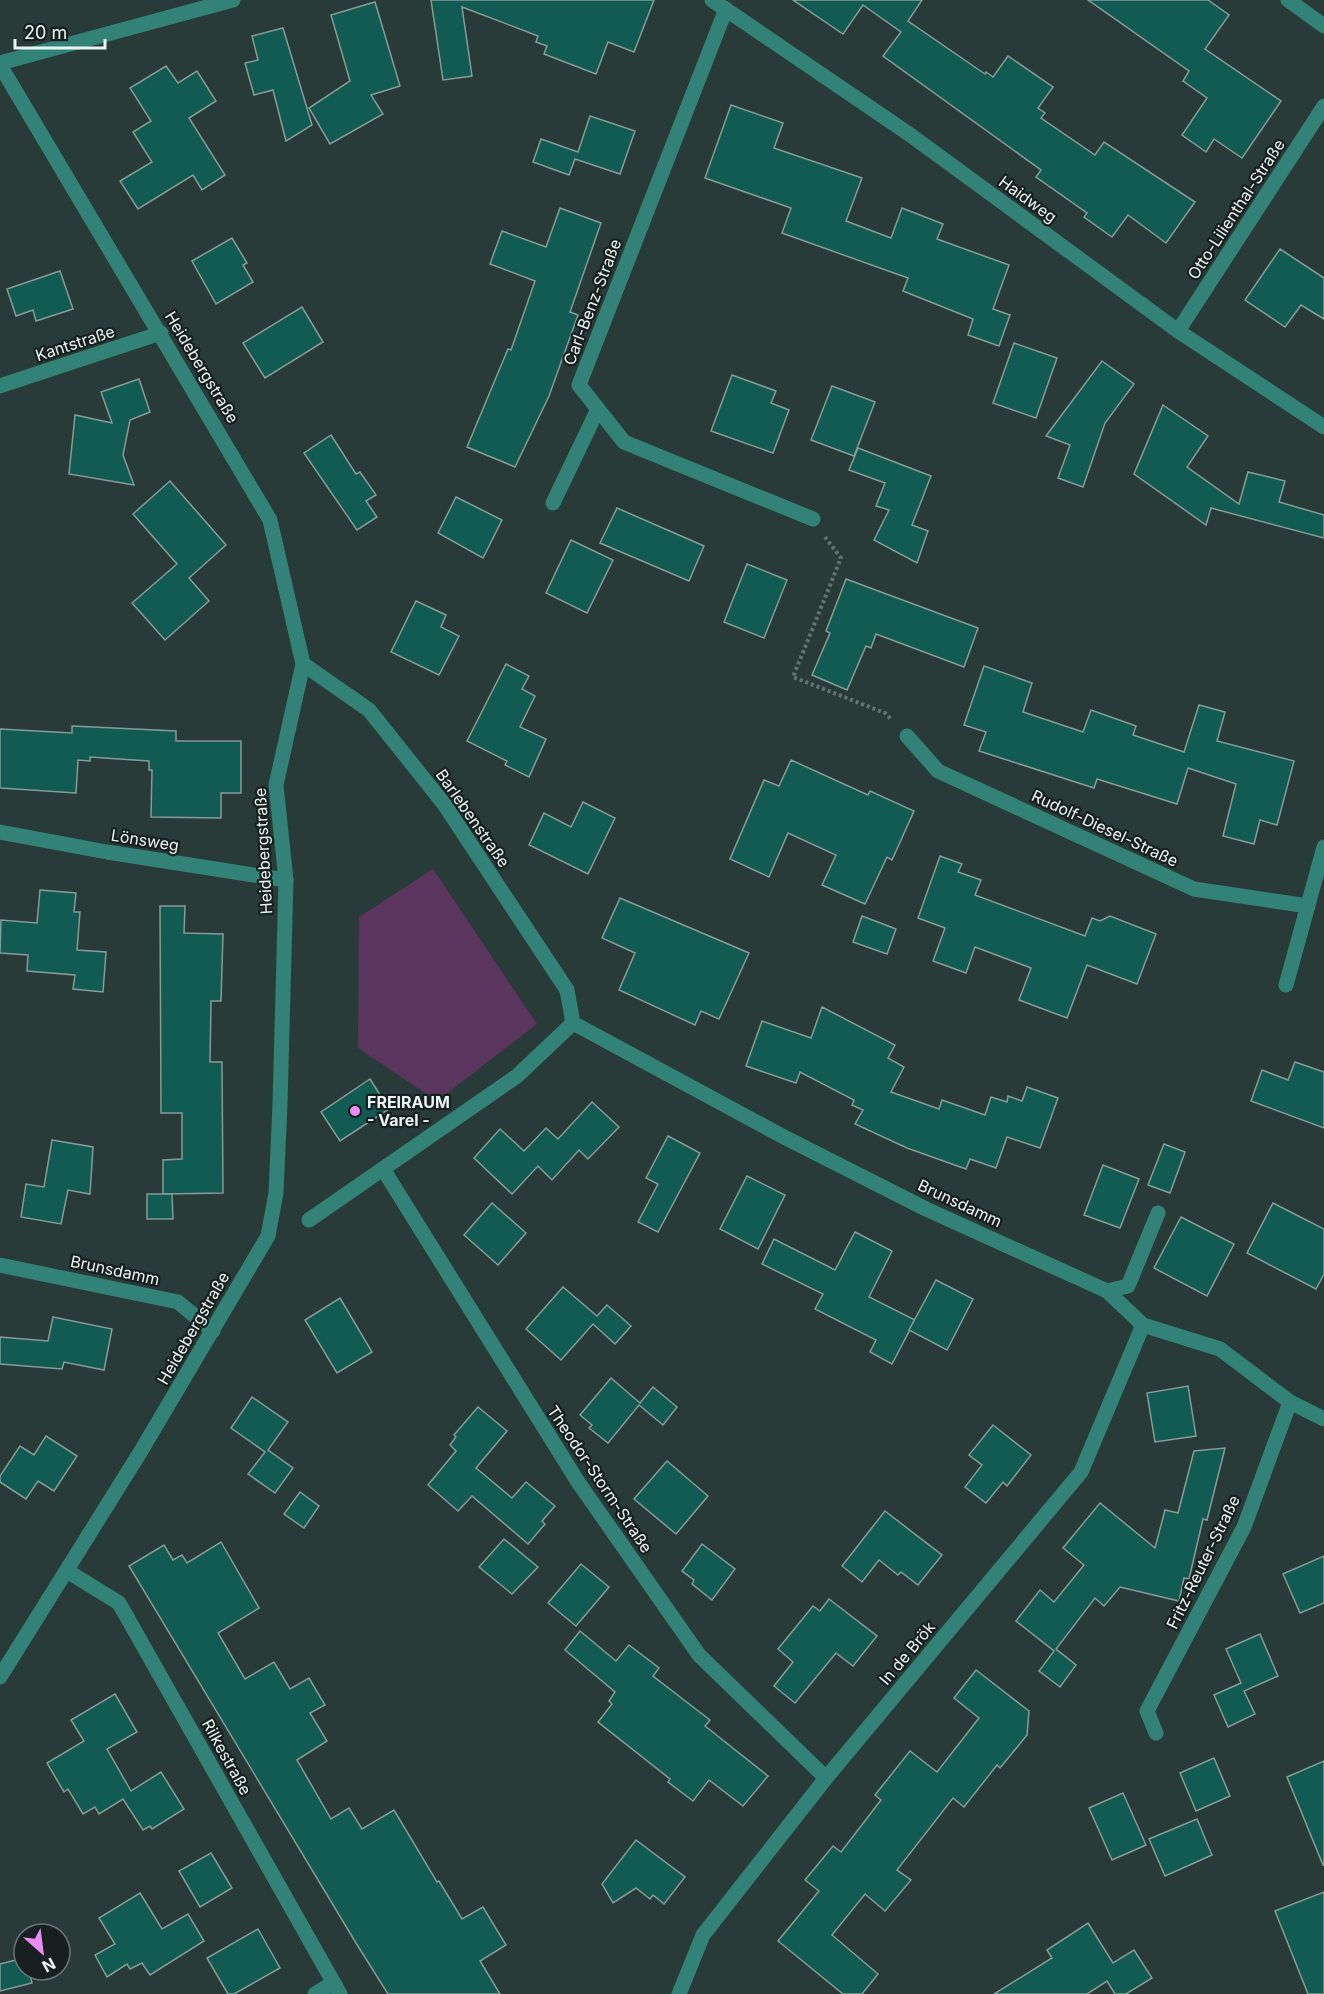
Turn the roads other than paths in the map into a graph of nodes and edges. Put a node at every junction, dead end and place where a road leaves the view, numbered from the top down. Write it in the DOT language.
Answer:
graph roads {
  1 [pos="233,0"];
  2 [pos="712,0"];
  3 [pos="1288,0"];
  4 [pos="726,9"];
  5 [pos="1324,26"];
  6 [pos="0,64"];
  7 [pos="1324,106"];
  8 [pos="1178,332"];
  9 [pos="161,333"];
  10 [pos="0,386"];
  11 [pos="598,409"];
  12 [pos="1324,427"];
  13 [pos="553,503"];
  14 [pos="813,519"];
  15 [pos="303,664"];
  16 [pos="907,736"];
  17 [pos="0,832"];
  18 [pos="1324,847"];
  19 [pos="286,880"];
  20 [pos="1308,906"];
  21 [pos="1286,985"];
  22 [pos="573,1023"];
  23 [pos="383,1168"];
  24 [pos="1158,1213"];
  25 [pos="309,1220"];
  26 [pos="0,1265"];
  27 [pos="1107,1291"];
  28 [pos="1143,1325"];
  29 [pos="213,1331"];
  30 [pos="1290,1402"];
  31 [pos="1324,1419"];
  32 [pos="67,1571"];
  33 [pos="0,1677"];
  34 [pos="1156,1733"];
  35 [pos="826,1778"];
  36 [pos="337,1988"];
  37 [pos="315,1994"];
  38 [pos="679,1994"];
  1 -- 6 [label="street"];
  2 -- 4 [label="street, Haidweg"];
  3 -- 5 [label="street"];
  4 -- 8 [label="street, Haidweg"];
  4 -- 11 [label="street, Carl-Benz-Straße"];
  6 -- 9 [label="street, Heidebergstraße"];
  7 -- 8 [label="street, Otto-Lilienthal-Straße"];
  8 -- 12 [label="street, Haidweg"];
  9 -- 10 [label="street, Kantstraße"];
  9 -- 15 [label="street, Heidebergstraße"];
  11 -- 13 [label="street"];
  11 -- 14 [label="street, Carl-Benz-Straße"];
  15 -- 19 [label="street, Heidebergstraße"];
  15 -- 22 [label="street, Barlebenstraße"];
  16 -- 20 [label="street, Rudolf-Diesel-Straße"];
  17 -- 19 [label="street, Lönsweg"];
  18 -- 20 [label="street"];
  19 -- 29 [label="street, Heidebergstraße"];
  20 -- 21 [label="street"];
  22 -- 23 [label="street"];
  22 -- 27 [label="street, Brunsdamm"];
  23 -- 25 [label="street"];
  23 -- 35 [label="street, Theodor-Storm-Straße"];
  24 -- 27 [label="street"];
  26 -- 29 [label="street, Brunsdamm"];
  27 -- 28 [label="street, Brunsdamm"];
  28 -- 30 [label="street, Brunsdamm"];
  28 -- 35 [label="street, In de Brök"];
  29 -- 32 [label="street, Heidebergstraße"];
  30 -- 31 [label="street, Brunsdamm"];
  30 -- 34 [label="street, Fritz-Reuter-Straße"];
  32 -- 33 [label="street, Heidebergstraße"];
  32 -- 36 [label="street, Rilkestraße"];
  35 -- 38 [label="street, In de Brök"];
  36 -- 37 [label="street, Rilkestraße"];
}
